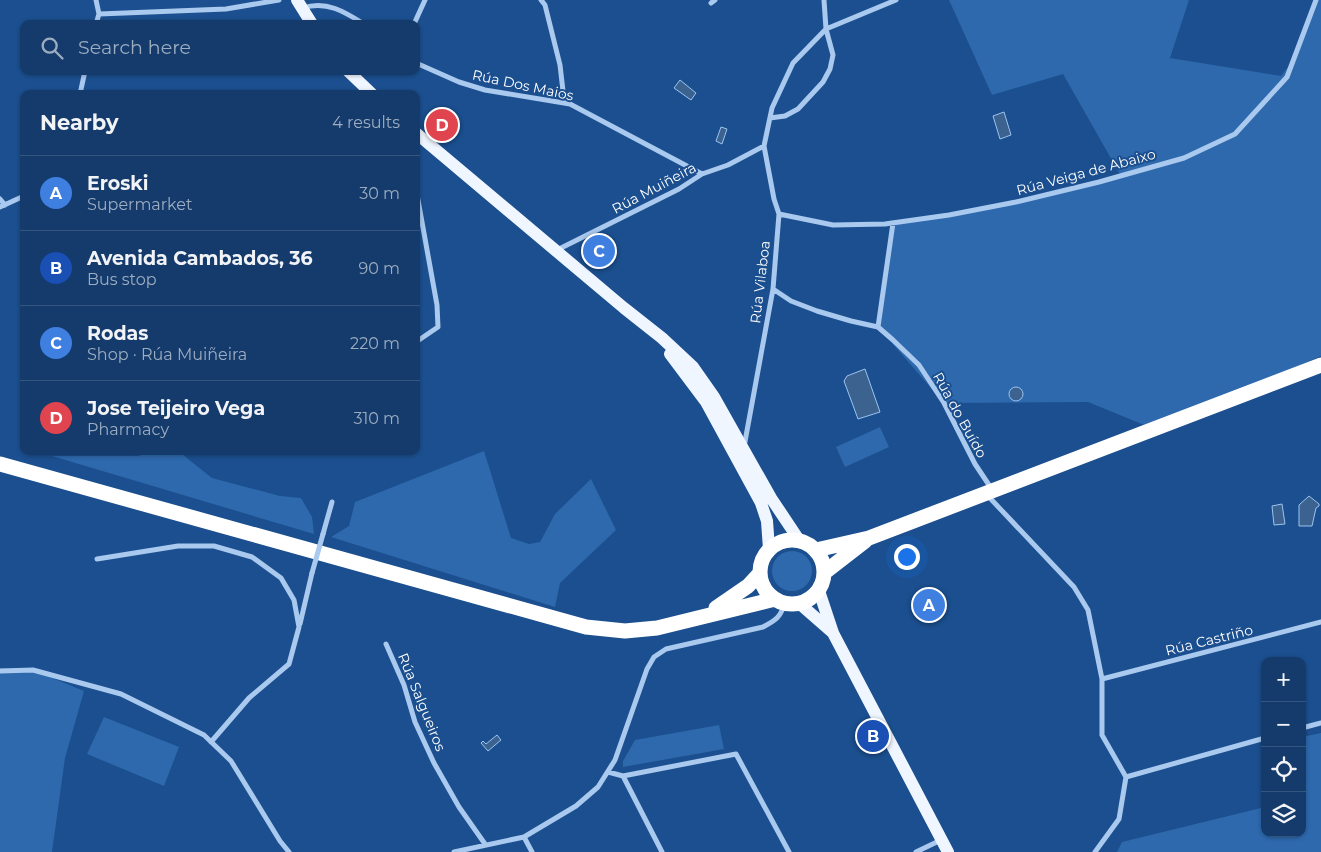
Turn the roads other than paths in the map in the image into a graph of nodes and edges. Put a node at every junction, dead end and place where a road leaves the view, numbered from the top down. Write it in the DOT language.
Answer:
graph roads {
  1 [pos="96,0"];
  2 [pos="279,0"];
  3 [pos="426,0"];
  4 [pos="541,0"];
  5 [pos="824,0"];
  6 [pos="896,0"];
  7 [pos="1316,0"];
  8 [pos="299,4"];
  9 [pos="99,14"];
  10 [pos="97,20"];
  11 [pos="309,20"];
  12 [pos="358,20"];
  13 [pos="416,20"];
  14 [pos="826,29"];
  15 [pos="420,64"];
  16 [pos="84,75"];
  17 [pos="352,75"];
  18 [pos="81,90"];
  19 [pos="368,90"];
  20 [pos="570,104"];
  21 [pos="770,118"];
  22 [pos="420,136"];
  23 [pos="764,146"];
  24 [pos="702,174"];
  25 [pos="20,198"];
  26 [pos="0,199"];
  27 [pos="3,206"];
  28 [pos="420,211"];
  29 [pos="780,214"];
  30 [pos="893,223"];
  31 [pos="555,250"];
  32 [pos="773,289"];
  33 [pos="878,327"];
  34 [pos="651,330"];
  35 [pos="420,339"];
  36 [pos="1321,365"];
  37 [pos="744,449"];
  38 [pos="0,464"];
  39 [pos="989,492"];
  40 [pos="332,502"];
  41 [pos="869,538"];
  42 [pos="799,540"];
  43 [pos="769,549"];
  44 [pos="816,550"];
  45 [pos="97,559"];
  46 [pos="825,572"];
  47 [pos="760,573"];
  48 [pos="819,591"];
  49 [pos="780,601"];
  50 [pos="800,604"];
  51 [pos="693,620"];
  52 [pos="1321,622"];
  53 [pos="300,627"];
  54 [pos="833,633"];
  55 [pos="386,644"];
  56 [pos="0,671"];
  57 [pos="1102,679"];
  58 [pos="1321,722"];
  59 [pos="1306,727"];
  60 [pos="1261,739"];
  61 [pos="211,742"];
  62 [pos="608,772"];
  63 [pos="623,776"];
  64 [pos="1126,777"];
  65 [pos="524,837"];
  66 [pos="942,839"];
  67 [pos="485,844"];
  68 [pos="289,852"];
  69 [pos="454,852"];
  70 [pos="532,852"];
  71 [pos="662,852"];
  72 [pos="789,852"];
  73 [pos="916,852"];
  74 [pos="948,852"];
  75 [pos="1095,852"];
  1 -- 9 [label="street"];
  2 -- 9 [label="street"];
  3 -- 13 [label="street"];
  4 -- 20 [label="street"];
  5 -- 14 [label="street"];
  6 -- 14 [label="street"];
  7 -- 30 [label="street, Rúa Veiga de Abaixo"];
  8 -- 11 [label="main road"];
  8 -- 12 [label="street"];
  9 -- 10 [label="street"];
  14 -- 21 [label="street, Rúa Vilaboa"];
  14 -- 21 [label="street"];
  15 -- 20 [label="street, Rúa Dos Maios"];
  16 -- 18 [label="street"];
  17 -- 19 [label="main road"];
  20 -- 24 [label="street, Rúa Dos Maios"];
  21 -- 23 [label="street, Rúa Vilaboa"];
  22 -- 31 [label="main road"];
  23 -- 24 [label="street, Rúa Muiñeira"];
  23 -- 29 [label="street, Rúa Vilaboa"];
  24 -- 31 [label="street, Rúa Muiñeira"];
  25 -- 27 [label="street"];
  26 -- 27 [label="street"];
  28 -- 35 [label="street"];
  29 -- 30 [label="street, Rúa Veiga de Abaixo"];
  29 -- 32 [label="street, Rúa Vilaboa"];
  30 -- 33 [label="street"];
  31 -- 34 [label="main road"];
  32 -- 33 [label="street"];
  32 -- 37 [label="street, Rúa Vilaboa"];
  33 -- 39 [label="street, Rúa do Buído"];
  34 -- 37 [label="main road"];
  34 -- 43 [label="main road"];
  36 -- 39 [label="highway"];
  37 -- 42 [label="main road"];
  38 -- 51 [label="highway"];
  39 -- 41 [label="highway"];
  39 -- 57 [label="street, Rúa do Buído"];
  40 -- 53 [label="street, bridge"];
  41 -- 44 [label="highway"];
  41 -- 46 [label="highway"];
  42 -- 43 [label="highway"];
  42 -- 44 [label="highway"];
  43 -- 47 [label="highway"];
  44 -- 46 [label="highway"];
  45 -- 53 [label="street"];
  46 -- 48 [label="highway"];
  47 -- 49 [label="highway"];
  47 -- 51 [label="highway"];
  48 -- 50 [label="highway"];
  48 -- 54 [label="main road"];
  49 -- 50 [label="highway"];
  49 -- 51 [label="highway"];
  49 -- 62 [label="street"];
  50 -- 54 [label="main road"];
  52 -- 57 [label="street, Rúa Castriño"];
  53 -- 61 [label="street"];
  54 -- 66 [label="main road"];
  55 -- 67 [label="street, Rúa Salgueiros"];
  56 -- 61 [label="street"];
  57 -- 64 [label="street, Rúa do Buído"];
  58 -- 59 [label="street"];
  60 -- 64 [label="street"];
  61 -- 68 [label="street"];
  62 -- 63 [label="street"];
  62 -- 65 [label="street"];
  63 -- 71 [label="street"];
  63 -- 72 [label="street"];
  64 -- 75 [label="street"];
  65 -- 67 [label="street"];
  65 -- 70 [label="street"];
  66 -- 73 [label="street"];
  66 -- 74 [label="main road"];
  67 -- 69 [label="street"];
}
